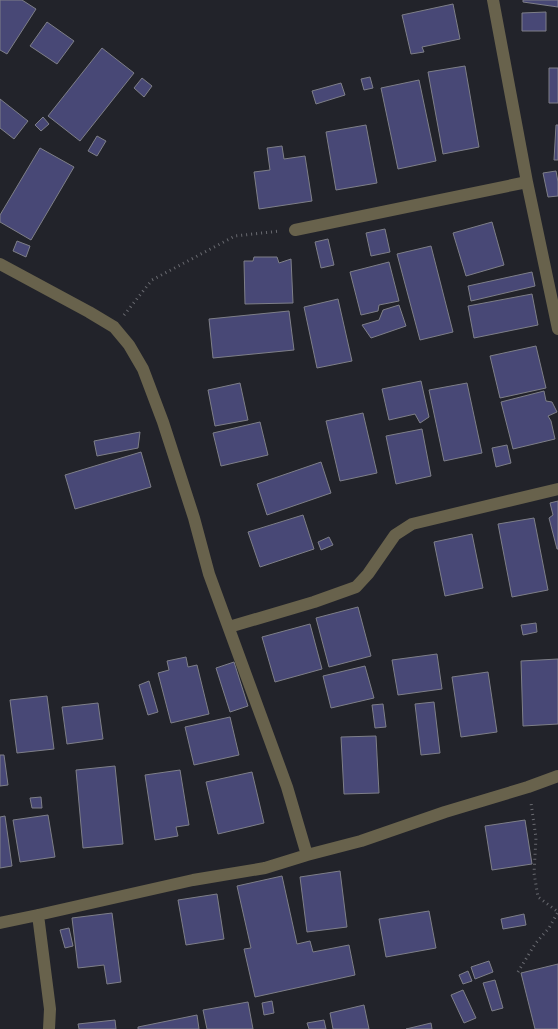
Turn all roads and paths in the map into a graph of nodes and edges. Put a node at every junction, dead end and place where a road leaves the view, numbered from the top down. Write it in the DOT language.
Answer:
graph roads {
  1 [pos="493,0"];
  2 [pos="527,182"];
  3 [pos="295,230"];
  4 [pos="0,264"];
  5 [pos="114,327"];
  6 [pos="558,329"];
  7 [pos="558,489"];
  8 [pos="229,627"];
  9 [pos="558,776"];
  10 [pos="528,787"];
  11 [pos="307,856"];
  12 [pos="38,916"];
  13 [pos="0,922"];
  14 [pos="518,972"];
  15 [pos="49,1029"];
  1 -- 2 [label="street"];
  2 -- 3 [label="street"];
  2 -- 6 [label="street"];
  3 -- 5 [label="path"];
  4 -- 5 [label="street"];
  5 -- 8 [label="street"];
  7 -- 8 [label="street"];
  8 -- 11 [label="street"];
  9 -- 10 [label="street"];
  10 -- 11 [label="street"];
  10 -- 14 [label="path"];
  11 -- 12 [label="street"];
  12 -- 13 [label="street"];
  12 -- 15 [label="street"];
}
